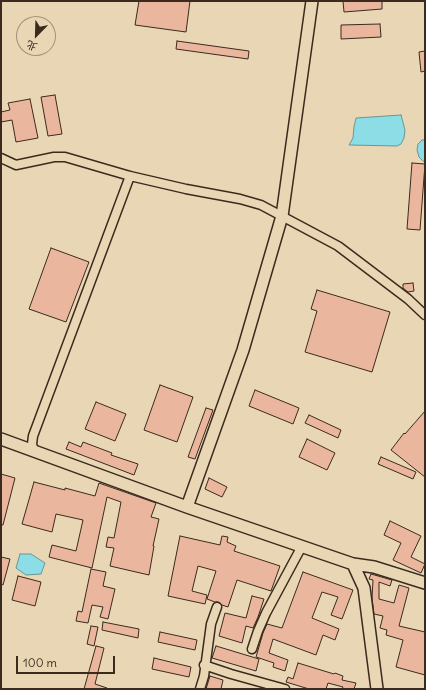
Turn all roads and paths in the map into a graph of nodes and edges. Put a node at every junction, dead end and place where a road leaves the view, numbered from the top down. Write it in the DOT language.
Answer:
graph roads {
  1 [pos="312,1"];
  2 [pos="1,158"];
  3 [pos="130,176"];
  4 [pos="282,216"];
  5 [pos="425,314"];
  6 [pos="1,439"];
  7 [pos="34,451"];
  8 [pos="187,506"];
  9 [pos="302,546"];
  10 [pos="353,564"];
  11 [pos="425,583"];
  12 [pos="217,607"];
  13 [pos="252,649"];
  14 [pos="204,665"];
  15 [pos="200,689"];
  16 [pos="285,689"];
  17 [pos="377,689"];
  1 -- 4 [label="street"];
  2 -- 3 [label="street"];
  3 -- 4 [label="street"];
  3 -- 7 [label="street"];
  4 -- 5 [label="street"];
  4 -- 8 [label="street"];
  6 -- 7 [label="street"];
  7 -- 8 [label="street"];
  8 -- 9 [label="street"];
  9 -- 10 [label="street"];
  9 -- 13 [label="street"];
  10 -- 11 [label="street"];
  10 -- 17 [label="street"];
  12 -- 14 [label="street"];
  14 -- 15 [label="street"];
  14 -- 16 [label="street"];
}
